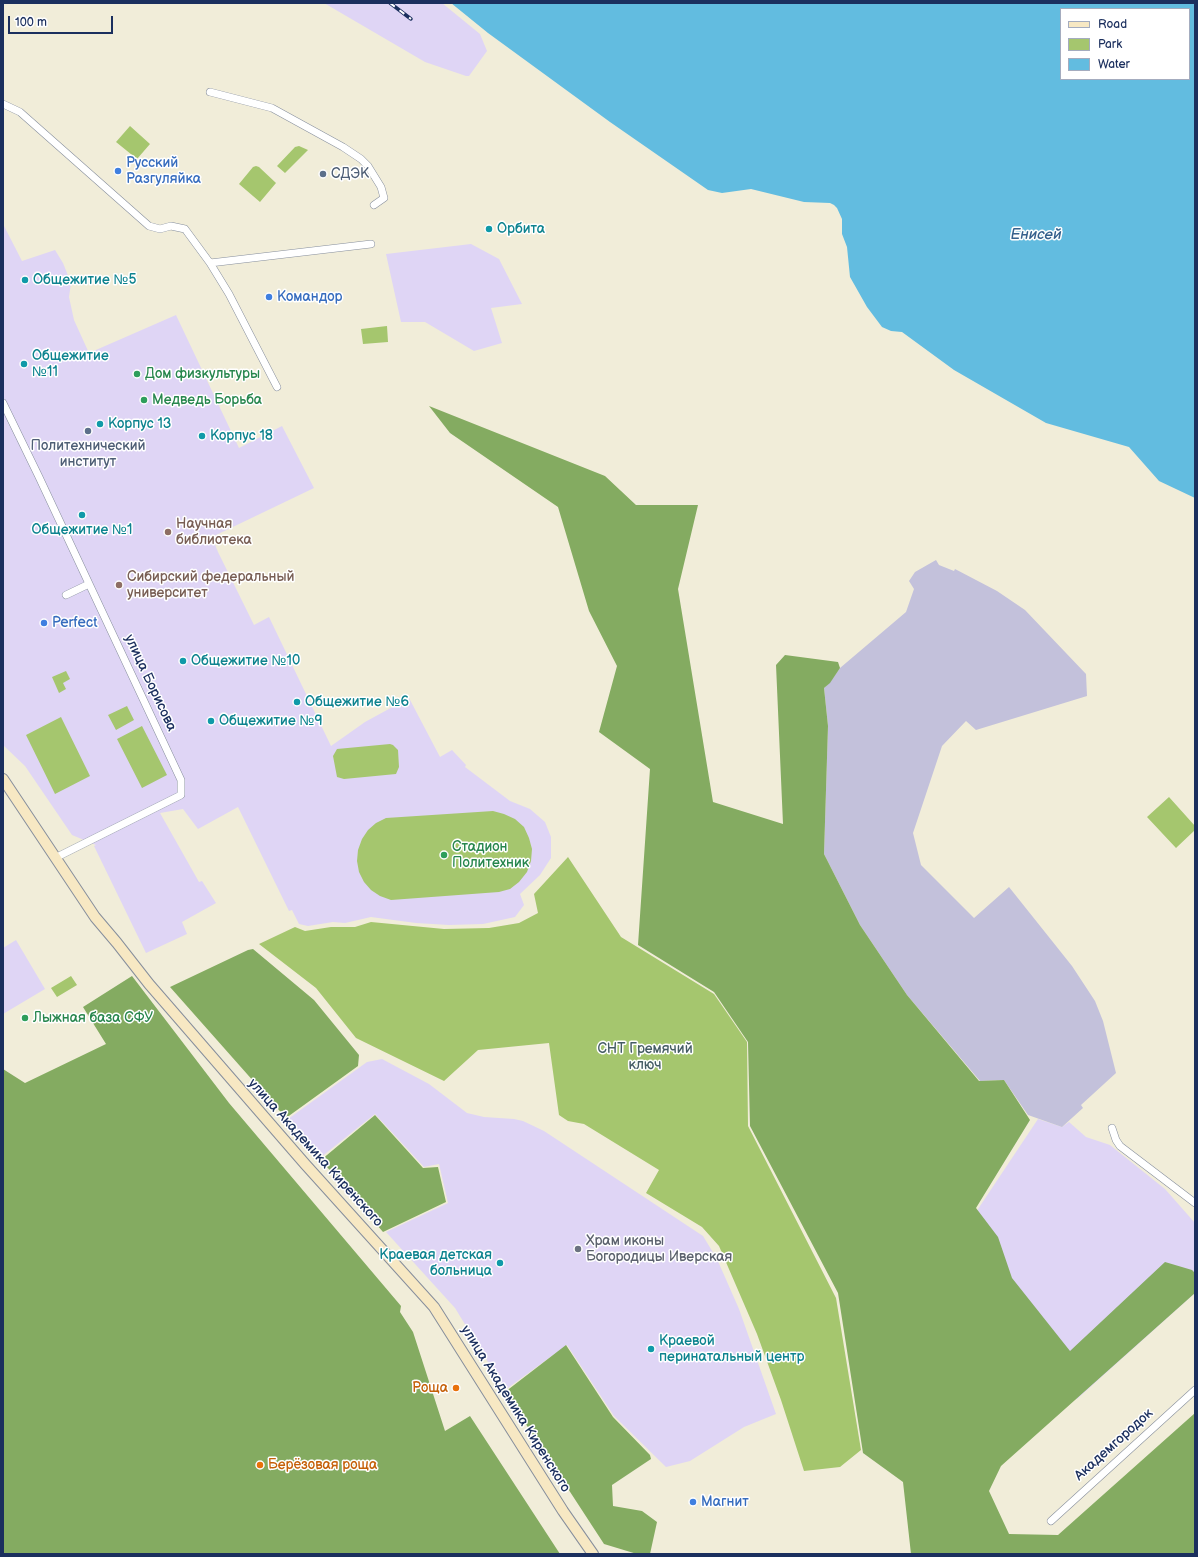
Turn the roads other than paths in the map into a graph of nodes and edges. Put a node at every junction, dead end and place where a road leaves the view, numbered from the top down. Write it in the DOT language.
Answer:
graph roads {
  1 [pos="210,92"];
  2 [pos="3,104"];
  3 [pos="374,205"];
  4 [pos="371,244"];
  5 [pos="210,262"];
  6 [pos="277,387"];
  7 [pos="3,403"];
  8 [pos="89,584"];
  9 [pos="66,595"];
  10 [pos="3,779"];
  11 [pos="56,858"];
  12 [pos="1112,1128"];
  13 [pos="1195,1203"];
  14 [pos="1195,1390"];
  15 [pos="1051,1521"];
  16 [pos="593,1554"];
  1 -- 3 [label="street"];
  2 -- 5 [label="street"];
  4 -- 5 [label="street"];
  5 -- 6 [label="street"];
  7 -- 8 [label="street, улица Борисова"];
  8 -- 9 [label="street"];
  8 -- 11 [label="street, улица Борисова"];
  10 -- 11 [label="main road, улица Академика Киренского"];
  11 -- 16 [label="main road, улица Академика Киренского"];
  12 -- 13 [label="street"];
  14 -- 15 [label="street, Академгородок"];
}
